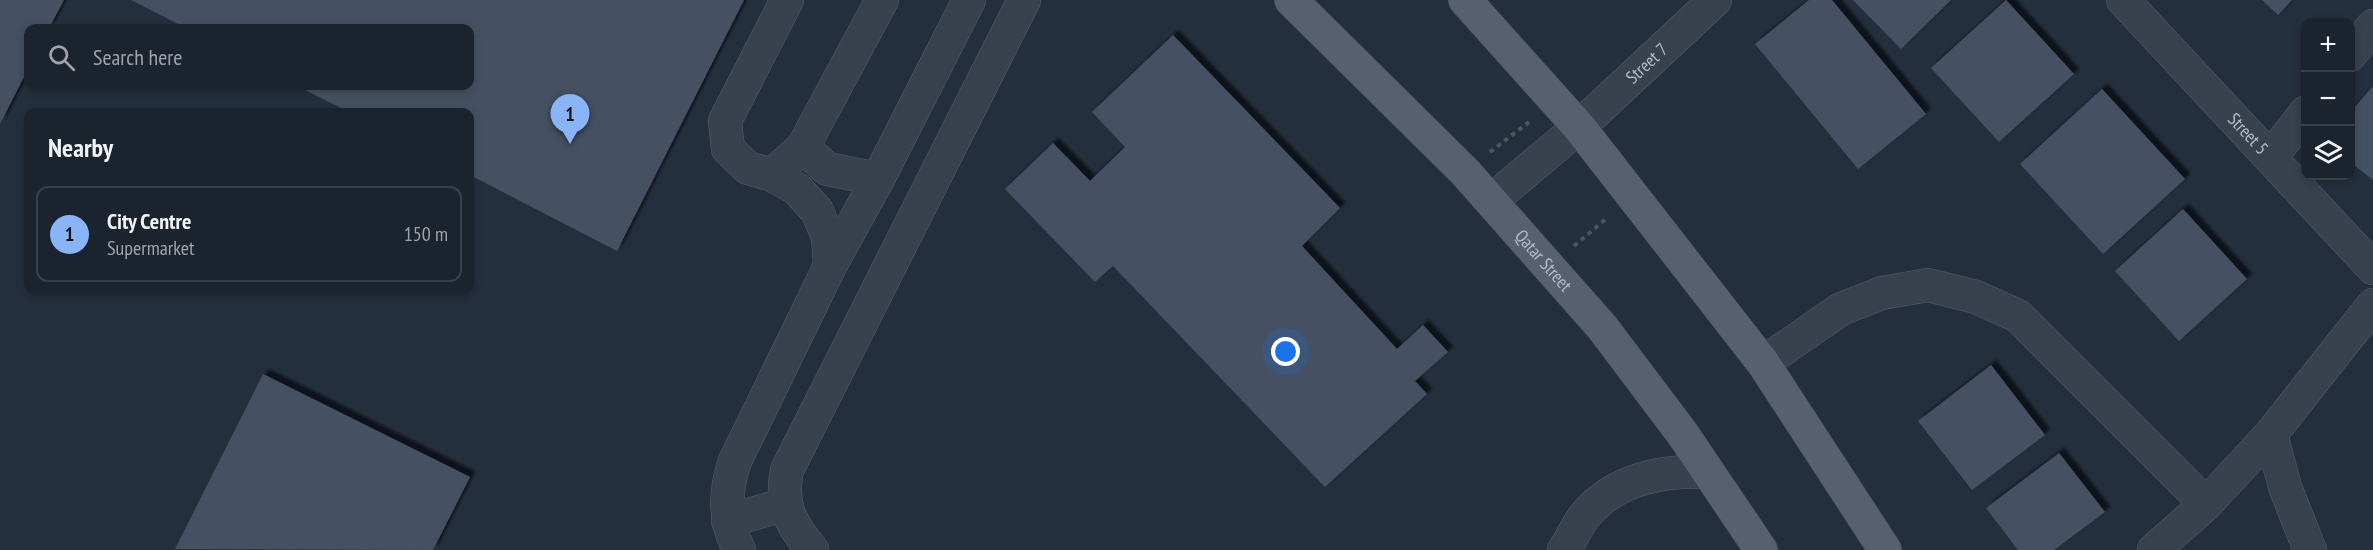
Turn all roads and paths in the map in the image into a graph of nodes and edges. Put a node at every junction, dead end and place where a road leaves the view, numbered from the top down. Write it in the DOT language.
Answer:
graph roads {
  1 [pos="787,0"];
  2 [pos="882,0"];
  3 [pos="969,0"];
  4 [pos="1024,0"];
  5 [pos="1291,0"];
  6 [pos="1465,0"];
  7 [pos="1715,0"];
  8 [pos="2122,0"];
  9 [pos="2373,26"];
  10 [pos="2355,49"];
  11 [pos="1555,101"];
  12 [pos="2301,118"];
  13 [pos="1579,127"];
  14 [pos="803,147"];
  15 [pos="2271,157"];
  16 [pos="1465,172"];
  17 [pos="772,175"];
  18 [pos="878,179"];
  19 [pos="1633,197"];
  20 [pos="1491,201"];
  21 [pos="830,266"];
  22 [pos="1549,267"];
  23 [pos="2373,268"];
  24 [pos="2373,305"];
  25 [pos="1763,363"];
  26 [pos="2271,434"];
  27 [pos="1708,472"];
  28 [pos="786,504"];
  29 [pos="2206,504"];
  30 [pos="734,536"];
  31 [pos="812,550"];
  32 [pos="1564,550"];
  33 [pos="1761,550"];
  34 [pos="1885,550"];
  35 [pos="2154,550"];
  36 [pos="2310,550"];
  1 -- 17 [label="street"];
  2 -- 14 [label="street"];
  3 -- 18 [label="street"];
  4 -- 28 [label="street"];
  5 -- 16 [label="main road, Qatar Street"];
  6 -- 11 [label="main road"];
  7 -- 13 [label="street, Street 7"];
  8 -- 15 [label="street, Street 5"];
  9 -- 10 [label="street"];
  11 -- 13 [label="main road"];
  11 -- 16 [label="path"];
  12 -- 15 [label="street"];
  13 -- 19 [label="main road"];
  13 -- 20 [label="street, Street 7"];
  14 -- 17 [label="street"];
  14 -- 18 [label="street"];
  15 -- 23 [label="street, Street 5"];
  16 -- 20 [label="main road, Qatar Street"];
  17 -- 21 [label="street"];
  18 -- 21 [label="street"];
  19 -- 22 [label="path"];
  19 -- 25 [label="main road"];
  20 -- 22 [label="main road, Qatar Street"];
  21 -- 30 [label="street"];
  22 -- 27 [label="main road, Qatar Street"];
  24 -- 26 [label="street"];
  25 -- 29 [label="street"];
  25 -- 34 [label="main road"];
  26 -- 29 [label="street"];
  26 -- 36 [label="street"];
  27 -- 32 [label="street"];
  27 -- 33 [label="main road, Qatar Street"];
  28 -- 30 [label="street"];
  28 -- 31 [label="street"];
  29 -- 35 [label="street"];
}
